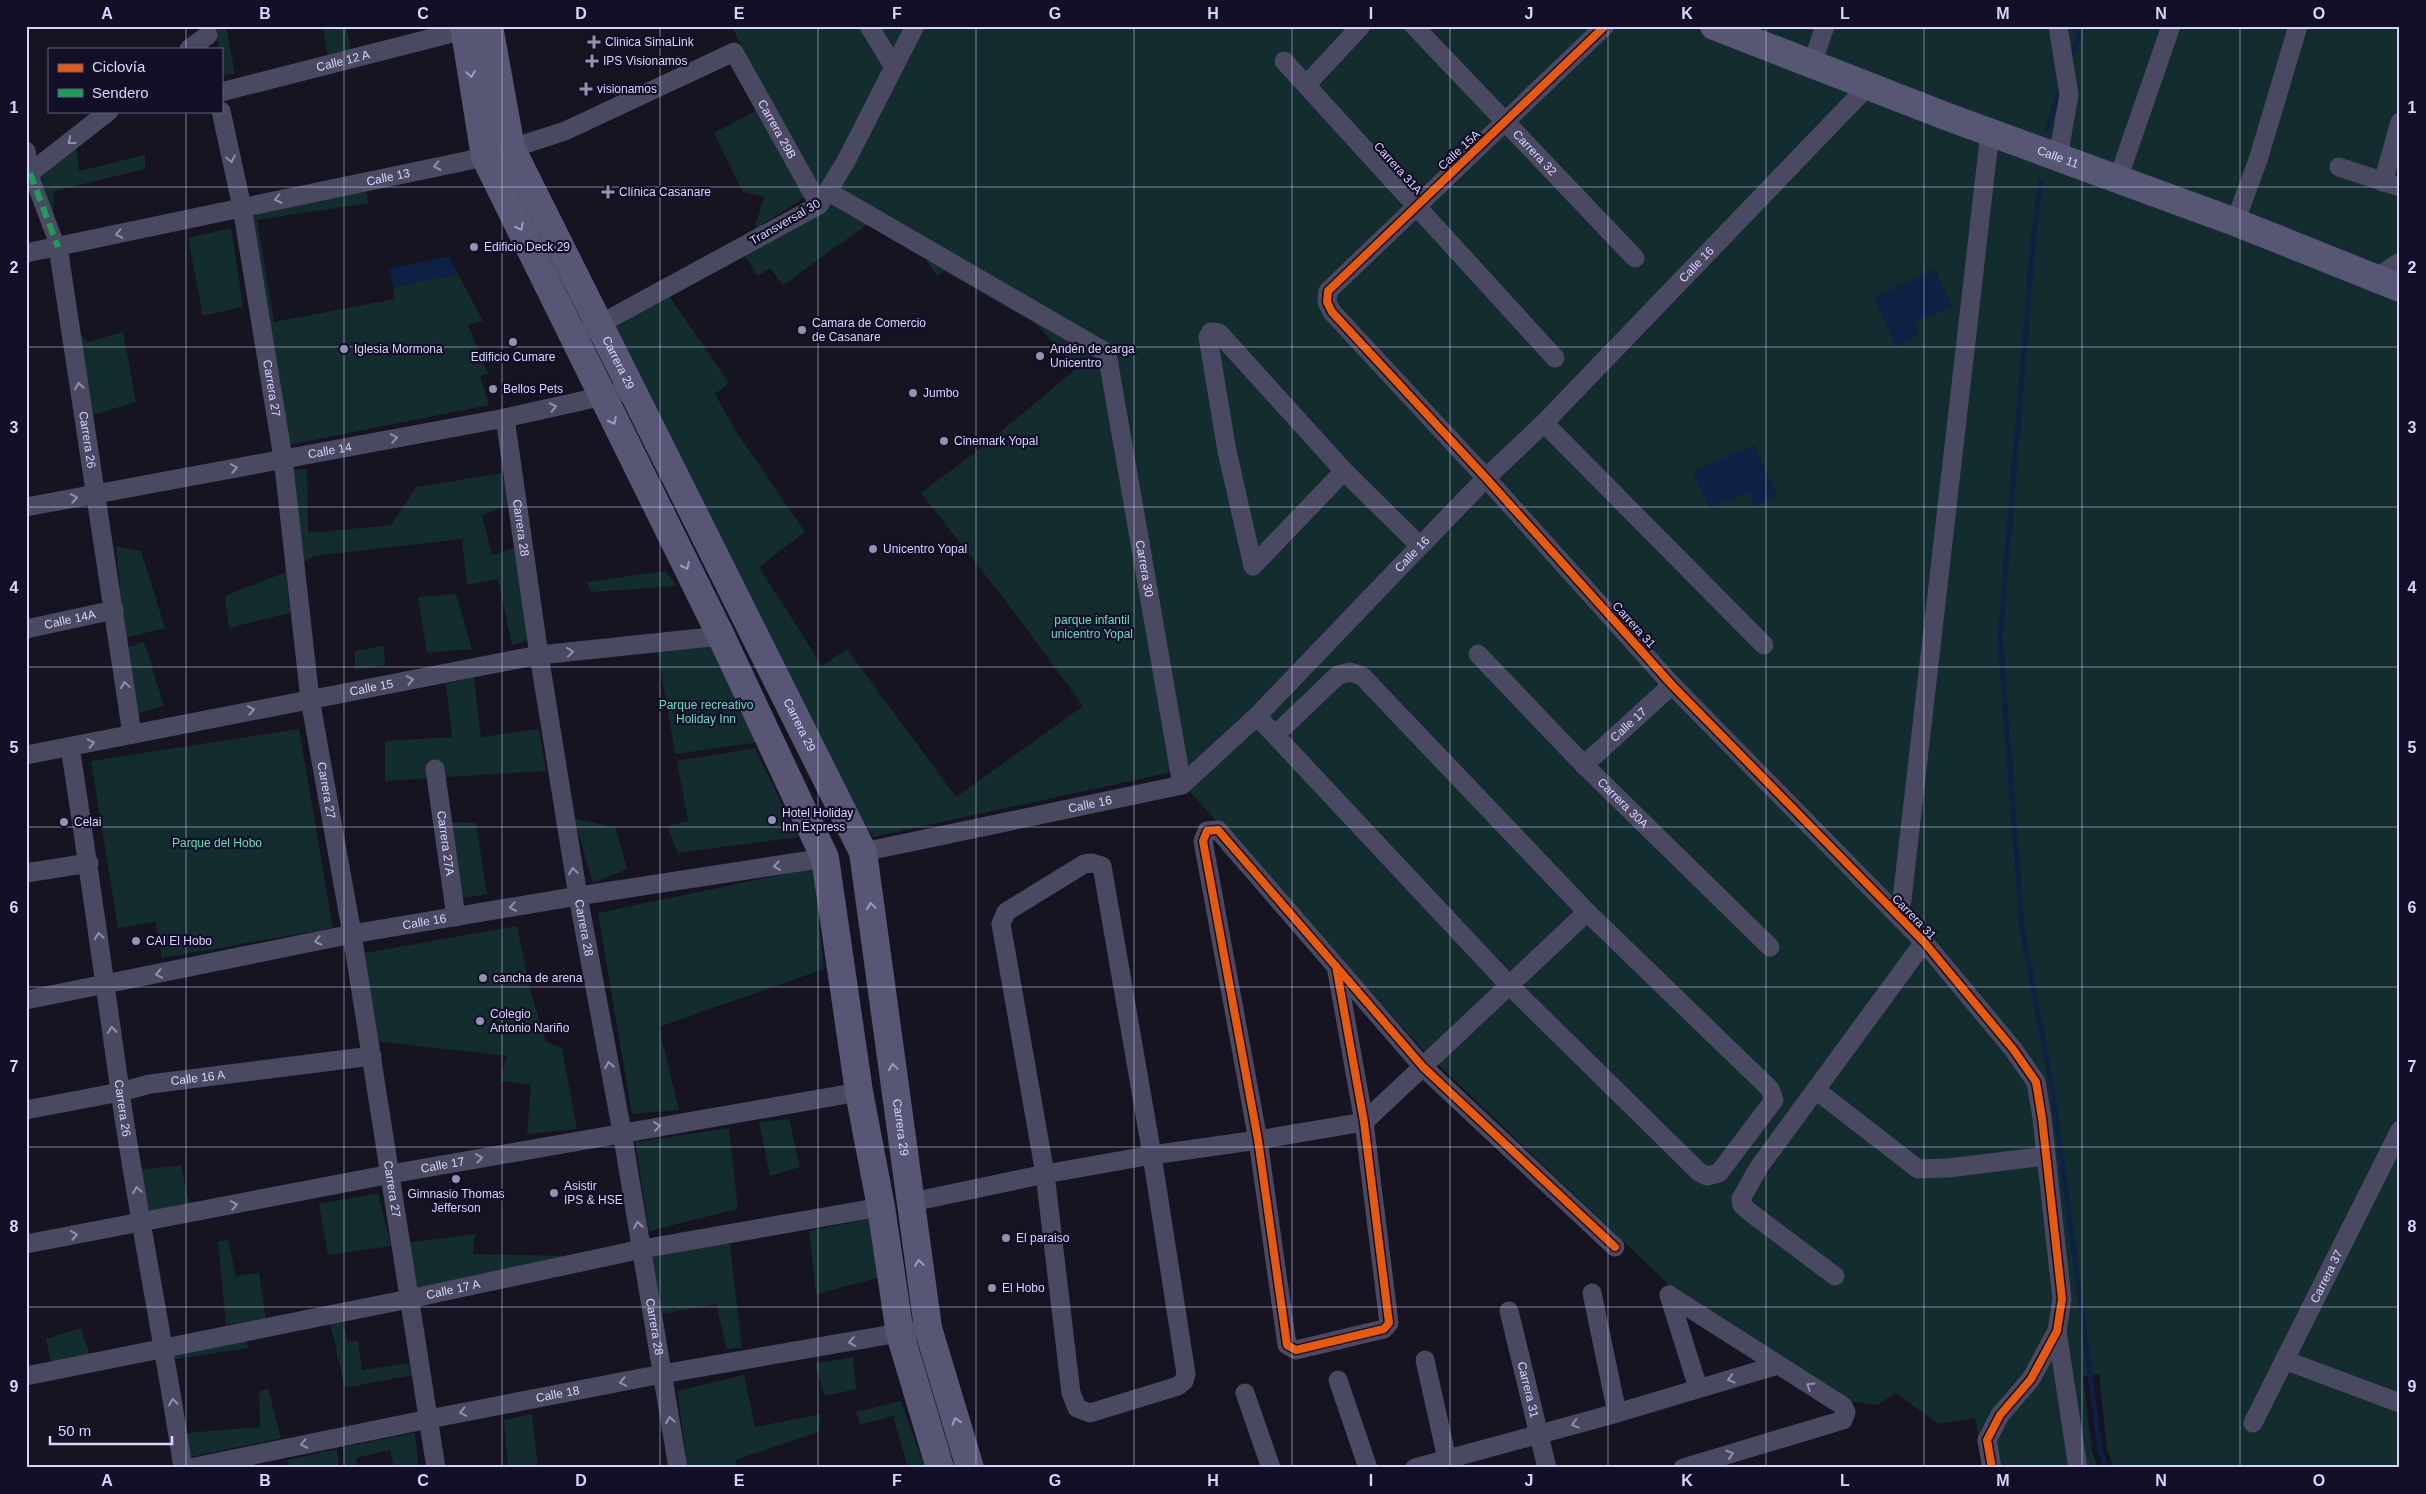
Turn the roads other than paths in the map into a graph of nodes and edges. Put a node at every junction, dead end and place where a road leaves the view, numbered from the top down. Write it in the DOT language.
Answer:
graph roads {
  1 [pos="870,26"];
  2 [pos="915,26"];
  3 [pos="1360,26"];
  4 [pos="1414,26"];
  5 [pos="1605,26"];
  6 [pos="1714,26"];
  7 [pos="1825,26"];
  8 [pos="2058,26"];
  9 [pos="2171,26"];
  10 [pos="2298,26"];
  11 [pos="472,28"];
  12 [pos="208,37"];
  13 [pos="191,48"];
  14 [pos="734,52"];
  15 [pos="1284,61"];
  16 [pos="1812,64"];
  17 [pos="894,67"];
  18 [pos="1307,84"];
  19 [pos="1868,86"];
  20 [pos="222,92"];
  21 [pos="108,112"];
  22 [pos="221,112"];
  23 [pos="1506,122"];
  24 [pos="2399,126"];
  25 [pos="1990,132"];
  26 [pos="511,148"];
  27 [pos="26,151"];
  28 [pos="485,157"];
  29 [pos="2058,157"];
  30 [pos="2338,167"];
  31 [pos="28,174"];
  32 [pos="2118,179"];
  33 [pos="2392,185"];
  34 [pos="824,198"];
  35 [pos="1416,206"];
  36 [pos="242,207"];
  37 [pos="2235,222"];
  38 [pos="58,247"];
  39 [pos="26,253"];
  40 [pos="1636,258"];
  41 [pos="2400,262"];
  42 [pos="2388,283"];
  43 [pos="1328,290"];
  44 [pos="600,324"];
  45 [pos="574,336"];
  46 [pos="1555,358"];
  47 [pos="631,390"];
  48 [pos="601,397"];
  49 [pos="505,418"];
  50 [pos="1544,422"];
  51 [pos="283,458"];
  52 [pos="1344,471"];
  53 [pos="1486,478"];
  54 [pos="96,494"];
  55 [pos="26,507"];
  56 [pos="1420,546"];
  57 [pos="114,610"];
  58 [pos="26,629"];
  59 [pos="721,636"];
  60 [pos="1764,644"];
  61 [pos="1478,654"];
  62 [pos="539,655"];
  63 [pos="1672,685"];
  64 [pos="310,699"];
  65 [pos="1257,716"];
  66 [pos="132,734"];
  67 [pos="1275,735"];
  68 [pos="70,747"];
  69 [pos="26,755"];
  70 [pos="1584,765"];
  71 [pos="435,770"];
  72 [pos="1182,785"];
  73 [pos="863,852"];
  74 [pos="825,858"];
  75 [pos="88,863"];
  76 [pos="26,873"];
  77 [pos="578,896"];
  78 [pos="1587,912"];
  79 [pos="456,917"];
  80 [pos="1900,917"];
  81 [pos="352,934"];
  82 [pos="1924,942"];
  83 [pos="1770,947"];
  84 [pos="1336,966"];
  85 [pos="106,984"];
  86 [pos="1509,985"];
  87 [pos="26,1000"];
  88 [pos="372,1056"];
  89 [pos="1423,1068"];
  90 [pos="1816,1090"];
  91 [pos="120,1092"];
  92 [pos="859,1092"];
  93 [pos="26,1110"];
  94 [pos="1364,1122"];
  95 [pos="622,1132"];
  96 [pos="2399,1134"];
  97 [pos="1258,1140"];
  98 [pos="1152,1155"];
  99 [pos="2046,1156"];
  100 [pos="391,1174"];
  101 [pos="1045,1174"];
  102 [pos="912,1202"];
  103 [pos="881,1207"];
  104 [pos="142,1223"];
  105 [pos="26,1244"];
  106 [pos="1615,1247"];
  107 [pos="642,1249"];
  108 [pos="1835,1276"];
  109 [pos="1592,1293"];
  110 [pos="410,1299"];
  111 [pos="1509,1311"];
  112 [pos="928,1328"];
  113 [pos="2057,1330"];
  114 [pos="900,1334"];
  115 [pos="165,1347"];
  116 [pos="1425,1360"];
  117 [pos="2284,1360"];
  118 [pos="1778,1365"];
  119 [pos="662,1374"];
  120 [pos="26,1376"];
  121 [pos="1338,1380"];
  122 [pos="1698,1388"];
  123 [pos="1245,1393"];
  124 [pos="2400,1402"];
  125 [pos="1618,1413"];
  126 [pos="429,1419"];
  127 [pos="2253,1423"];
  128 [pos="1539,1434"];
  129 [pos="1447,1459"];
  130 [pos="183,1468"];
  131 [pos="190,1468"];
  132 [pos="436,1468"];
  133 [pos="678,1468"];
  134 [pos="940,1468"];
  135 [pos="970,1468"];
  136 [pos="1271,1468"];
  137 [pos="1368,1468"];
  138 [pos="1414,1468"];
  139 [pos="1547,1468"];
  140 [pos="1683,1468"];
  141 [pos="1992,1468"];
  142 [pos="2078,1468"];
  1 -- 17 [label="street"];
  2 -- 17 [label="street, Transversal 30"];
  3 -- 18 [label="street"];
  4 -- 23 [label="street, Carrera 32"];
  5 -- 23 [label="street, Calle 15A"];
  6 -- 16 [label="main road, Calle 11"];
  7 -- 16 [label="street"];
  8 -- 29 [label="street"];
  9 -- 32 [label="street"];
  10 -- 37 [label="street"];
  11 -- 20 [label="street, Calle 12 A"];
  11 -- 26 [label="main road, Carrera 29"];
  11 -- 28 [label="main road, one-way"];
  12 -- 13 [label="street"];
  14 -- 26 [label="street, Calle 13"];
  14 -- 34 [label="street, Carrera 29B"];
  15 -- 18 [label="street, Carrera 31A"];
  16 -- 19 [label="main road, Calle 11"];
  17 -- 34 [label="street, Transversal 30"];
  18 -- 35 [label="street, Carrera 31A"];
  19 -- 25 [label="main road, Calle 11"];
  19 -- 50 [label="street, Calle 16"];
  21 -- 31 [label="street, one-way"];
  22 -- 36 [label="street, Carrera 27, one-way"];
  23 -- 35 [label="street, Calle 15A"];
  23 -- 40 [label="street, Carrera 32"];
  24 -- 33 [label="street"];
  25 -- 29 [label="main road, Calle 11"];
  25 -- 80 [label="street"];
  26 -- 28 [label="street, Calle 13"];
  26 -- 44 [label="main road, Carrera 29"];
  27 -- 31 [label="street, Carrera 26"];
  28 -- 36 [label="street, Calle 13, one-way"];
  28 -- 45 [label="main road, one-way"];
  29 -- 32 [label="main road, Calle 11"];
  30 -- 33 [label="street"];
  31 -- 38 [label="street, Carrera 26"];
  32 -- 37 [label="main road, Calle 11"];
  34 -- 44 [label="street, Transversal 30"];
  34 -- 72 [label="street, Carrera 30"];
  35 -- 43 [label="street, Calle 15A"];
  35 -- 46 [label="street, Carrera 31A"];
  36 -- 38 [label="street, Calle 13, one-way"];
  36 -- 51 [label="street, Carrera 27"];
  37 -- 42 [label="main road, Calle 11"];
  38 -- 39 [label="street, Calle 13"];
  54 -- 38 [label="street, Carrera 26, one-way"];
  41 -- 42 [label="street"];
  43 -- 53 [label="street, Carrera 31"];
  44 -- 45 [label="street, Transversal 30"];
  44 -- 47 [label="main road, Carrera 29"];
  45 -- 48 [label="main road"];
  47 -- 48 [label="street, Calle 14"];
  47 -- 73 [label="main road, Carrera 29"];
  49 -- 48 [label="street, Calle 14, one-way"];
  48 -- 59 [label="main road, one-way"];
  51 -- 49 [label="street, Calle 14, one-way"];
  49 -- 62 [label="street, Carrera 28"];
  50 -- 53 [label="street, Calle 16"];
  50 -- 60 [label="street"];
  54 -- 51 [label="street, Calle 14, one-way"];
  51 -- 64 [label="street, Carrera 27"];
  52 -- 52 [label="street"];
  52 -- 56 [label="street"];
  53 -- 56 [label="street, Calle 16"];
  53 -- 63 [label="street, Carrera 31"];
  55 -- 54 [label="street, Calle 14, one-way"];
  54 -- 57 [label="street, Carrera 26"];
  56 -- 65 [label="street, Calle 16"];
  57 -- 58 [label="street, Calle 14A"];
  66 -- 57 [label="street, Carrera 26, one-way"];
  62 -- 59 [label="street, Calle 15, one-way"];
  59 -- 74 [label="main road"];
  61 -- 70 [label="street, Carrera 30A"];
  64 -- 62 [label="street, Calle 15, one-way"];
  77 -- 62 [label="street, Carrera 28, one-way"];
  63 -- 70 [label="street, Calle 17"];
  63 -- 80 [label="street, Carrera 31"];
  66 -- 64 [label="street, Calle 15, one-way"];
  64 -- 81 [label="street, Carrera 27"];
  65 -- 67 [label="street"];
  65 -- 72 [label="street, Calle 16"];
  68 -- 66 [label="street, Calle 15, one-way"];
  67 -- 78 [label="street"];
  67 -- 86 [label="street"];
  68 -- 69 [label="street, Calle 15"];
  68 -- 75 [label="street, Carrera 26"];
  70 -- 83 [label="street, Carrera 30A"];
  71 -- 79 [label="street, Carrera 27A"];
  72 -- 73 [label="street, Calle 16"];
  102 -- 73 [label="main road, Carrera 29, one-way"];
  74 -- 77 [label="street, Calle 16, one-way"];
  74 -- 92 [label="main road"];
  75 -- 76 [label="street"];
  85 -- 75 [label="street, Carrera 26, one-way"];
  77 -- 79 [label="street, Calle 16, one-way"];
  95 -- 77 [label="street, Carrera 28, one-way"];
  78 -- 86 [label="street"];
  78 -- 86 [label="street"];
  79 -- 81 [label="street, Calle 16"];
  80 -- 82 [label="street, Carrera 31"];
  81 -- 85 [label="street, Calle 16, one-way"];
  81 -- 88 [label="street, Carrera 27"];
  82 -- 90 [label="street"];
  82 -- 99 [label="street, Carrera 31"];
  84 -- 89 [label="street"];
  84 -- 94 [label="street"];
  84 -- 97 [label="street"];
  85 -- 87 [label="street, Calle 16"];
  91 -- 85 [label="street, Carrera 26, one-way"];
  86 -- 89 [label="street"];
  88 -- 91 [label="street, Calle 16 A"];
  88 -- 100 [label="street, Carrera 27"];
  89 -- 94 [label="street"];
  89 -- 106 [label="street"];
  90 -- 99 [label="street"];
  90 -- 108 [label="street"];
  91 -- 93 [label="street, Calle 16 A"];
  104 -- 91 [label="street, Carrera 26, one-way"];
  95 -- 92 [label="street, Calle 17, one-way"];
  92 -- 103 [label="main road"];
  94 -- 97 [label="street"];
  94 -- 97 [label="street"];
  100 -- 95 [label="street, Calle 17, one-way"];
  107 -- 95 [label="street, Carrera 28, one-way"];
  96 -- 117 [label="street, Carrera 37"];
  97 -- 98 [label="street"];
  98 -- 101 [label="street"];
  98 -- 101 [label="street"];
  98 -- 101 [label="street"];
  99 -- 113 [label="street, Carrera 31"];
  104 -- 100 [label="street, Calle 17, one-way"];
  100 -- 110 [label="street, Carrera 27"];
  101 -- 102 [label="street"];
  112 -- 102 [label="main road, Carrera 29, one-way"];
  103 -- 107 [label="street, Calle 17 A"];
  103 -- 114 [label="main road"];
  105 -- 104 [label="street, Calle 17, one-way"];
  104 -- 115 [label="street, Carrera 26"];
  107 -- 110 [label="street, Calle 17 A"];
  107 -- 119 [label="street, Carrera 28"];
  109 -- 125 [label="street"];
  110 -- 115 [label="street, Calle 17 A"];
  110 -- 126 [label="street, Carrera 27"];
  111 -- 128 [label="street, Carrera 31"];
  112 -- 114 [label="street, Calle 18"];
  135 -- 112 [label="main road, Carrera 29, one-way"];
  113 -- 141 [label="street, Carrera 31"];
  113 -- 142 [label="street"];
  114 -- 119 [label="street, Calle 18, one-way"];
  114 -- 134 [label="main road"];
  115 -- 120 [label="street, Calle 17 A"];
  130 -- 115 [label="street, Carrera 26, one-way"];
  116 -- 129 [label="street"];
  117 -- 124 [label="street"];
  117 -- 127 [label="street, Carrera 37"];
  118 -- 122 [label="street, one-way"];
  118 -- 122 [label="street"];
  140 -- 118 [label="street, one-way"];
  119 -- 126 [label="street, Calle 18, one-way"];
  133 -- 119 [label="street, Carrera 28, one-way"];
  121 -- 137 [label="street"];
  122 -- 125 [label="street"];
  123 -- 136 [label="street"];
  125 -- 128 [label="street, one-way"];
  126 -- 131 [label="street, Calle 18, one-way"];
  126 -- 132 [label="street, Carrera 27"];
  128 -- 129 [label="street"];
  128 -- 139 [label="street, Carrera 31"];
  129 -- 138 [label="street"];
}
